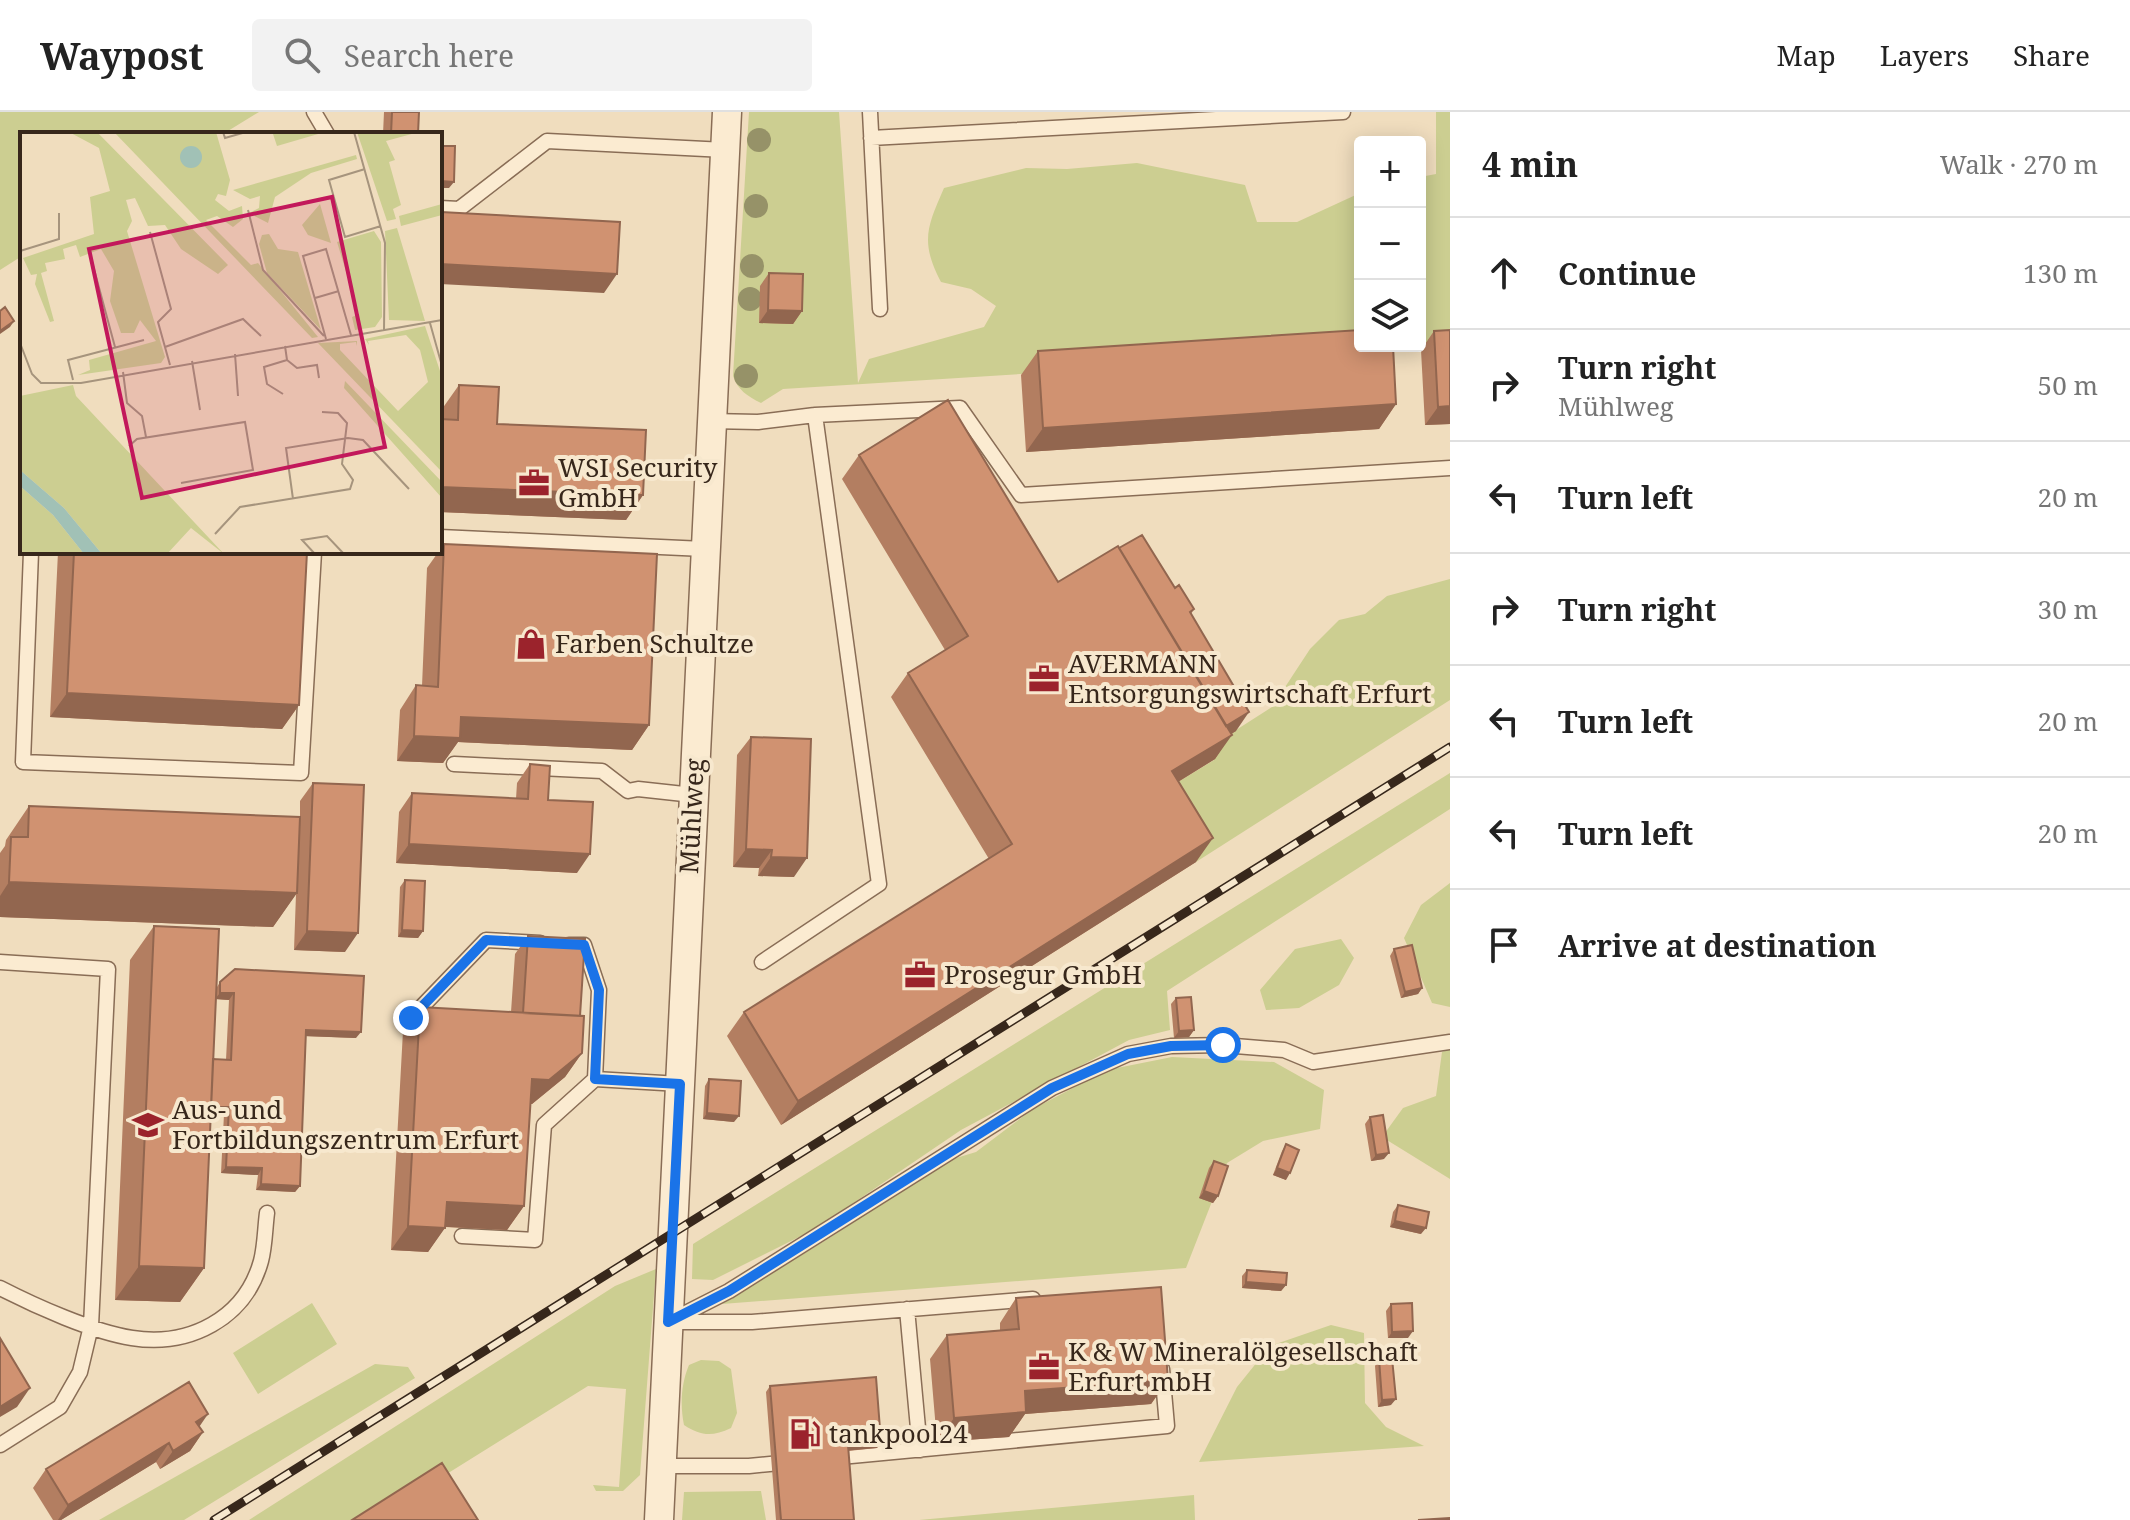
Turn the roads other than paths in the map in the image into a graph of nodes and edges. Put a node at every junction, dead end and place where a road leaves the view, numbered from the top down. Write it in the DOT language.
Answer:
graph roads {
  1 [pos="314,112"];
  2 [pos="727,112"];
  3 [pos="870,112"];
  4 [pos="1343,112"];
  5 [pos="326,132"];
  6 [pos="871,138"];
  7 [pos="725,150"];
  8 [pos="442,208"];
  9 [pos="880,309"];
  10 [pos="815,415"];
  11 [pos="710,421"];
  12 [pos="1450,468"];
  13 [pos="442,537"];
  14 [pos="704,549"];
  15 [pos="31,554"];
  16 [pos="314,554"];
  17 [pos="454,764"];
  18 [pos="693,795"];
  19 [pos="0,962"];
  20 [pos="762,962"];
  21 [pos="411,1018"];
  22 [pos="1450,1042"];
  23 [pos="595,1079"];
  24 [pos="680,1084"];
  25 [pos="267,1213"];
  26 [pos="462,1236"];
  27 [pos="0,1288"];
  28 [pos="1047,1298"];
  29 [pos="907,1309"];
  30 [pos="668,1322"];
  31 [pos="91,1326"];
  32 [pos="1161,1350"];
  33 [pos="0,1445"];
  34 [pos="920,1450"];
  35 [pos="662,1466"];
  36 [pos="659,1520"];
  1 -- 5 [label="lane"];
  2 -- 7 [label="street, Mühlweg"];
  3 -- 6 [label="lane"];
  4 -- 6 [label="lane"];
  6 -- 9 [label="lane"];
  7 -- 8 [label="lane"];
  7 -- 11 [label="street, Mühlweg"];
  10 -- 11 [label="lane"];
  10 -- 12 [label="lane"];
  10 -- 20 [label="lane"];
  11 -- 14 [label="street, Mühlweg"];
  13 -- 14 [label="lane"];
  14 -- 18 [label="street, Mühlweg"];
  15 -- 16 [label="lane"];
  17 -- 18 [label="lane"];
  18 -- 24 [label="street, Mühlweg"];
  19 -- 31 [label="lane"];
  21 -- 23 [label="lane"];
  22 -- 30 [label="lane"];
  23 -- 24 [label="lane"];
  23 -- 26 [label="lane"];
  24 -- 30 [label="street, Mühlweg"];
  25 -- 31 [label="lane"];
  27 -- 31 [label="lane"];
  28 -- 29 [label="lane"];
  29 -- 30 [label="lane"];
  29 -- 34 [label="lane"];
  30 -- 35 [label="street, Mühlweg"];
  31 -- 33 [label="lane"];
  32 -- 34 [label="lane"];
  34 -- 35 [label="lane"];
  35 -- 36 [label="street, Mühlweg"];
}
